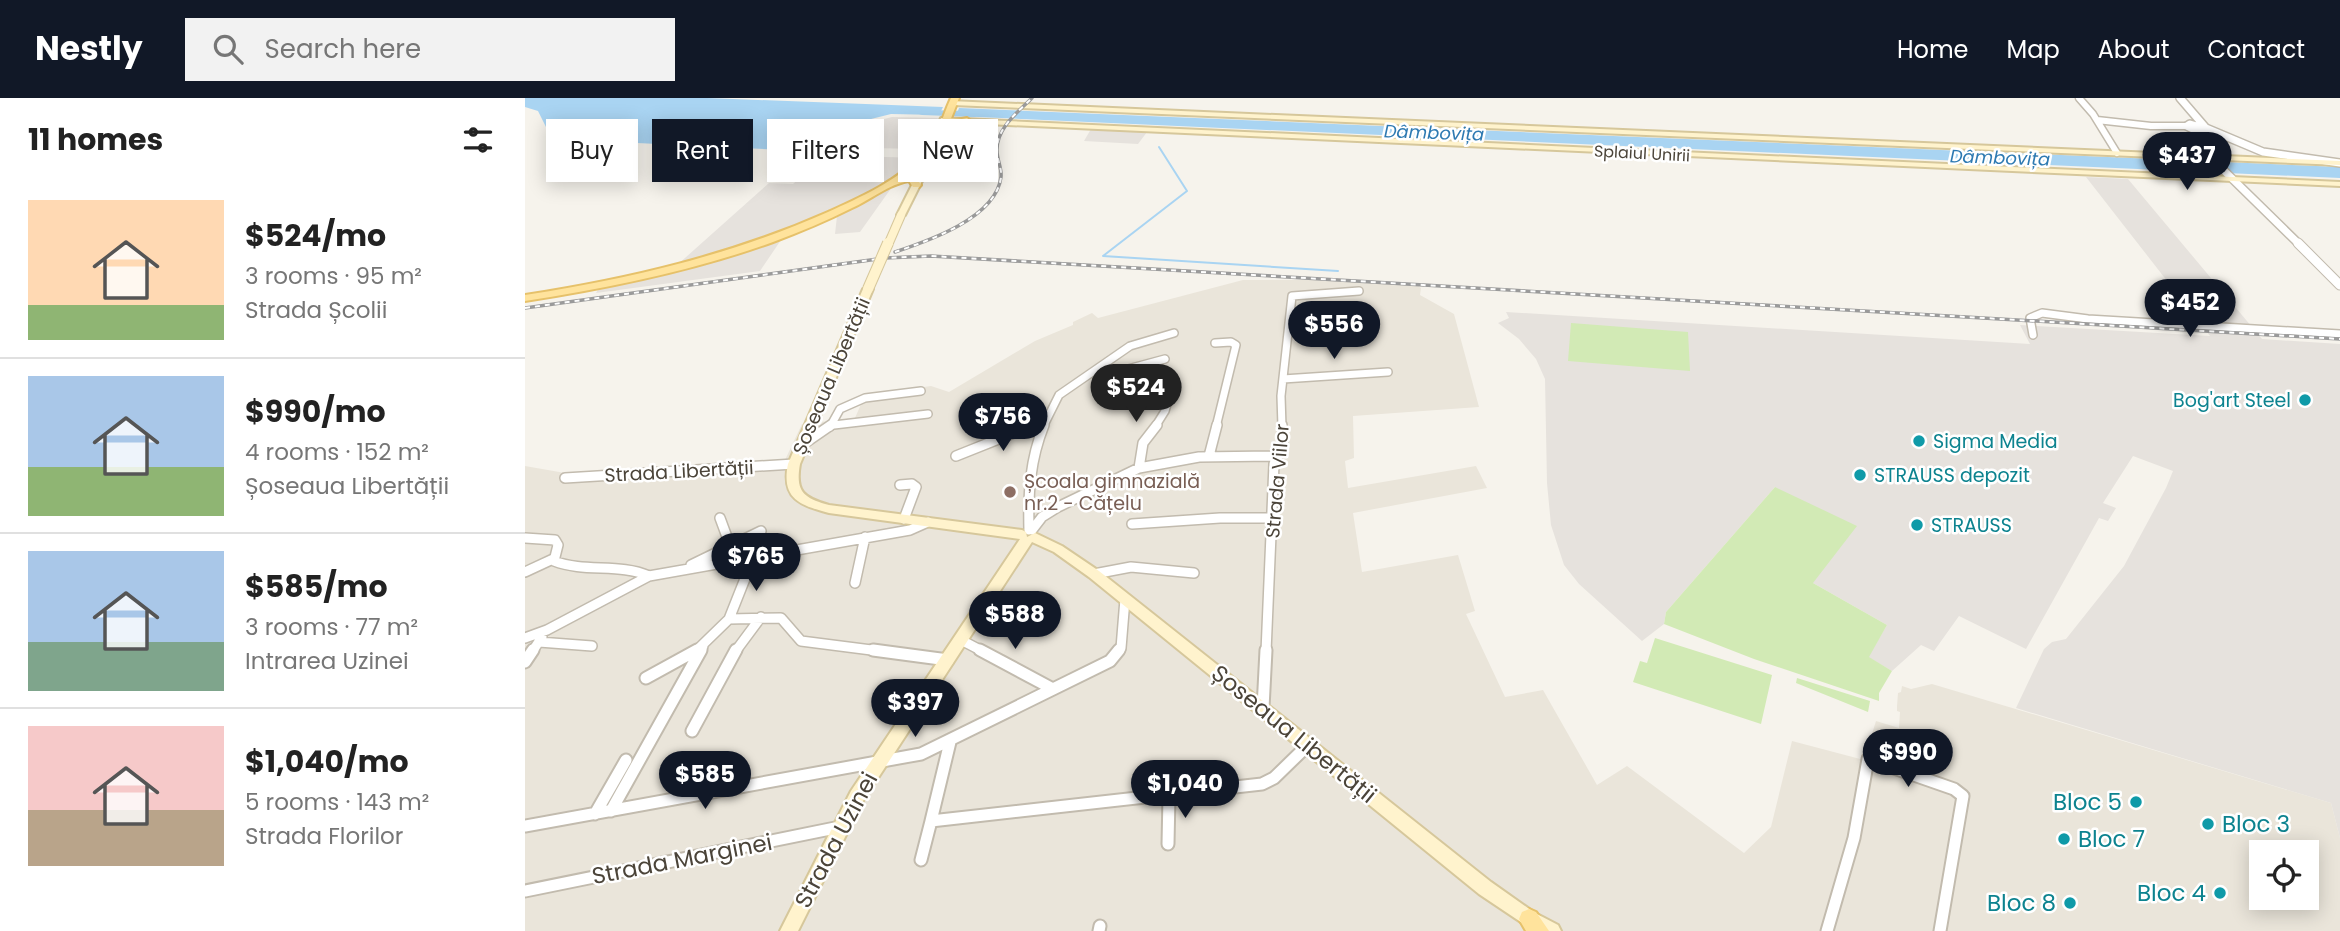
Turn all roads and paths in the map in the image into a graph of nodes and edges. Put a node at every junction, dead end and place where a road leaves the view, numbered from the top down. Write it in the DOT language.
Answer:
graph roads {
  1 [pos="2079,98"];
  2 [pos="2180,98"];
  3 [pos="948,112"];
  4 [pos="2194,113"];
  5 [pos="2097,120"];
  6 [pos="998,122"];
  7 [pos="2192,127"];
  8 [pos="2206,128"];
  9 [pos="2201,141"];
  10 [pos="2117,153"];
  11 [pos="2145,155"];
  12 [pos="2214,158"];
  13 [pos="2340,163"];
  14 [pos="898,179"];
  15 [pos="2237,180"];
  16 [pos="895,181"];
  17 [pos="915,183"];
  18 [pos="2340,184"];
  19 [pos="2340,285"];
  20 [pos="1359,292"];
  21 [pos="525,298"];
  22 [pos="1174,333"];
  23 [pos="2340,334"];
  24 [pos="2033,335"];
  25 [pos="1215,343"];
  26 [pos="1165,359"];
  27 [pos="1096,372"];
  28 [pos="1388,372"];
  29 [pos="1283,379"];
  30 [pos="1172,387"];
  31 [pos="921,391"];
  32 [pos="928,414"];
  33 [pos="834,425"];
  34 [pos="1042,426"];
  35 [pos="802,445"];
  36 [pos="956,456"];
  37 [pos="1209,456"];
  38 [pos="1276,456"];
  39 [pos="794,464"];
  40 [pos="1139,468"];
  41 [pos="565,478"];
  42 [pos="900,485"];
  43 [pos="720,518"];
  44 [pos="1272,518"];
  45 [pos="904,519"];
  46 [pos="928,522"];
  47 [pos="1132,524"];
  48 [pos="761,531"];
  49 [pos="1029,535"];
  50 [pos="865,537"];
  51 [pos="525,538"];
  52 [pos="730,545"];
  53 [pos="754,556"];
  54 [pos="553,559"];
  55 [pos="687,568"];
  56 [pos="525,572"];
  57 [pos="1194,573"];
  58 [pos="1094,574"];
  59 [pos="649,576"];
  60 [pos="855,583"];
  61 [pos="1125,599"];
  62 [pos="761,617"];
  63 [pos="729,619"];
  64 [pos="547,630"];
  65 [pos="525,638"];
  66 [pos="961,640"];
  67 [pos="539,642"];
  68 [pos="592,646"];
  69 [pos="703,646"];
  70 [pos="948,660"];
  71 [pos="525,662"];
  72 [pos="646,678"];
  73 [pos="1053,689"];
  74 [pos="1263,708"];
  75 [pos="692,731"];
  76 [pos="950,741"];
  77 [pos="1308,745"];
  78 [pos="626,760"];
  79 [pos="879,760"];
  80 [pos="1169,796"];
  81 [pos="611,811"];
  82 [pos="595,814"];
  83 [pos="931,821"];
  84 [pos="525,826"];
  85 [pos="840,827"];
  86 [pos="1168,844"];
  87 [pos="921,860"];
  88 [pos="525,891"];
  89 [pos="1534,925"];
  90 [pos="789,931"];
  91 [pos="1552,931"];
  92 [pos="1827,931"];
  93 [pos="1940,931"];
  1 -- 5 [label="street"];
  2 -- 4 [label="street"];
  3 -- 10 [label="main road, Splaiul Unirii"];
  4 -- 7 [label="street"];
  4 -- 8 [label="street"];
  5 -- 7 [label="street"];
  5 -- 10 [label="street"];
  6 -- 15 [label="main road, Splaiul Unirii"];
  7 -- 8 [label="street"];
  7 -- 9 [label="street"];
  8 -- 12 [label="street"];
  8 -- 13 [label="street"];
  9 -- 11 [label="street"];
  9 -- 12 [label="street"];
  10 -- 11 [label="main road, Splaiul Unirii"];
  11 -- 12 [label="main road, Splaiul Unirii"];
  12 -- 13 [label="main road, Splaiul Unirii"];
  12 -- 15 [label="street"];
  14 -- 16 [label="main road"];
  15 -- 18 [label="main road"];
  15 -- 19 [label="street"];
  16 -- 17 [label="main road"];
  16 -- 21 [label="main road"];
  17 -- 35 [label="main road, Șoseaua Libertății, bridge"];
  20 -- 29 [label="street, Strada Viilor"];
  22 -- 27 [label="street"];
  23 -- 24 [label="street"];
  25 -- 37 [label="street"];
  26 -- 27 [label="street"];
  27 -- 34 [label="street"];
  28 -- 29 [label="street"];
  29 -- 38 [label="street, Strada Viilor"];
  30 -- 40 [label="street"];
  31 -- 33 [label="street"];
  32 -- 33 [label="street"];
  33 -- 35 [label="street"];
  34 -- 36 [label="street"];
  34 -- 49 [label="street"];
  35 -- 39 [label="main road, Șoseaua Libertății"];
  37 -- 38 [label="street"];
  37 -- 40 [label="street"];
  38 -- 44 [label="street, Strada Viilor"];
  39 -- 41 [label="street, Strada Libertății"];
  39 -- 45 [label="main road, Șoseaua Libertății"];
  40 -- 49 [label="street"];
  42 -- 45 [label="street"];
  43 -- 52 [label="street"];
  44 -- 47 [label="street"];
  44 -- 74 [label="street, Strada Viilor"];
  45 -- 46 [label="main road, Șoseaua Libertății"];
  46 -- 49 [label="main road, Șoseaua Libertății"];
  46 -- 50 [label="street"];
  48 -- 52 [label="street"];
  49 -- 58 [label="main road, Șoseaua Libertății"];
  49 -- 66 [label="main road, Strada Uzinei"];
  50 -- 53 [label="street"];
  50 -- 60 [label="street"];
  51 -- 54 [label="street"];
  52 -- 55 [label="street"];
  53 -- 55 [label="street"];
  53 -- 63 [label="street"];
  54 -- 56 [label="street"];
  54 -- 59 [label="street"];
  55 -- 59 [label="street"];
  57 -- 58 [label="street"];
  58 -- 61 [label="main road, Șoseaua Libertății"];
  59 -- 64 [label="street"];
  61 -- 73 [label="street"];
  61 -- 74 [label="main road, Șoseaua Libertății"];
  62 -- 63 [label="street"];
  62 -- 70 [label="street"];
  62 -- 75 [label="street"];
  63 -- 69 [label="street"];
  64 -- 65 [label="street"];
  64 -- 67 [label="street"];
  66 -- 70 [label="main road, Strada Uzinei"];
  66 -- 73 [label="street"];
  67 -- 68 [label="street"];
  67 -- 71 [label="street"];
  69 -- 72 [label="street"];
  69 -- 81 [label="street"];
  70 -- 79 [label="main road, Strada Uzinei"];
  73 -- 76 [label="street"];
  74 -- 77 [label="main road, Șoseaua Libertății"];
  76 -- 79 [label="street"];
  76 -- 83 [label="street"];
  77 -- 80 [label="street"];
  77 -- 89 [label="main road, Șoseaua Libertății"];
  78 -- 82 [label="street"];
  79 -- 81 [label="street"];
  79 -- 85 [label="main road, Strada Uzinei"];
  80 -- 83 [label="street"];
  80 -- 86 [label="street"];
  81 -- 82 [label="street"];
  82 -- 84 [label="street"];
  83 -- 87 [label="street"];
  85 -- 88 [label="street, Strada Marginei"];
  85 -- 90 [label="main road, Strada Uzinei"];
  89 -- 91 [label="main road, Șoseaua Libertății"];
  92 -- 93 [label="street"];
}
